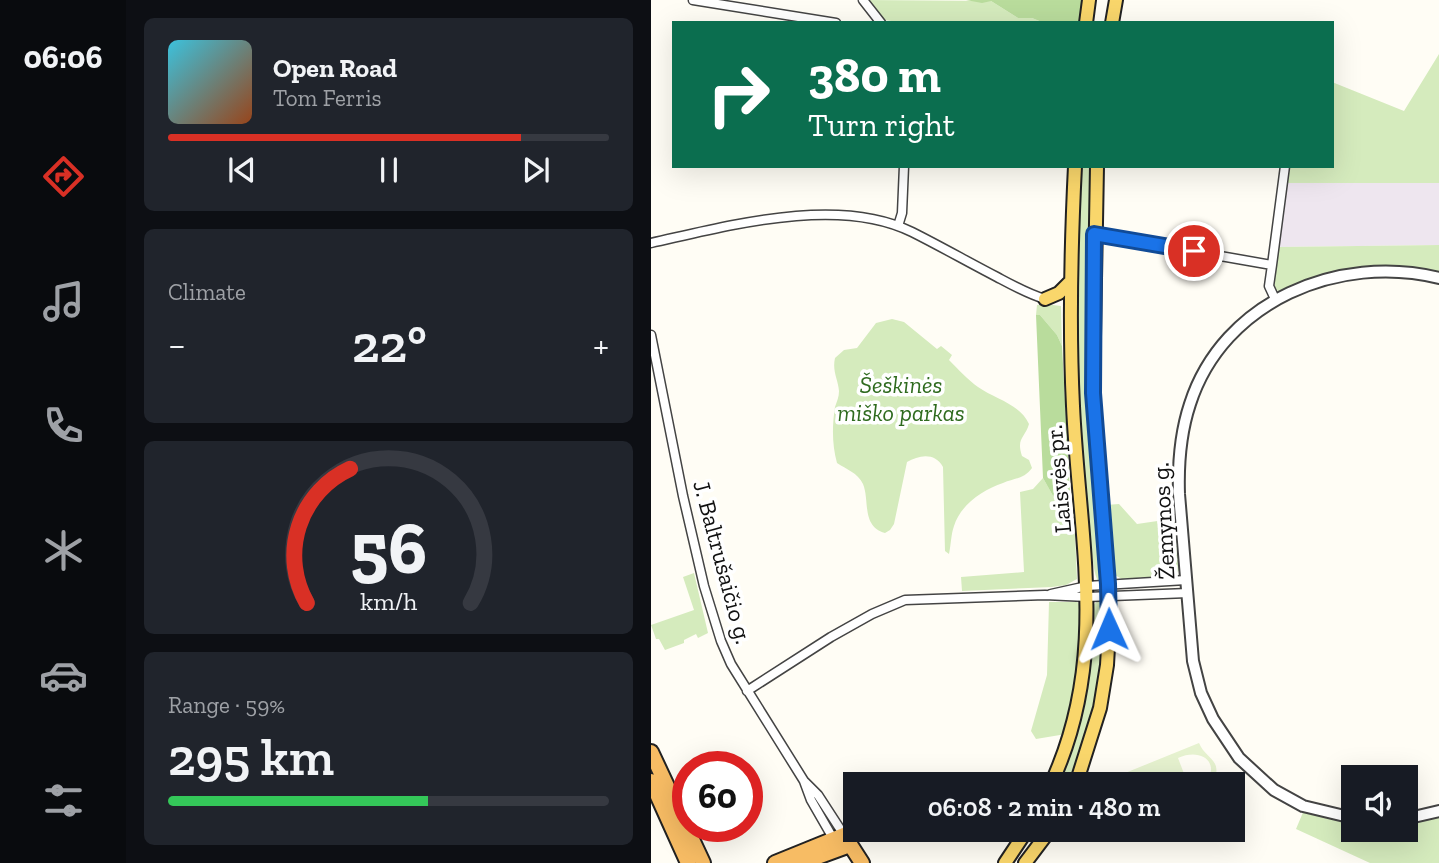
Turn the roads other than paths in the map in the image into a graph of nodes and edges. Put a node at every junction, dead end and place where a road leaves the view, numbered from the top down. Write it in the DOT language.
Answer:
graph roads {
  1 [pos="693,0"];
  2 [pos="863,0"];
  3 [pos="1090,0"];
  4 [pos="1116,0"];
  5 [pos="824,21"];
  6 [pos="879,21"];
  7 [pos="1086,21"];
  8 [pos="1112,21"];
  9 [pos="904,168"];
  10 [pos="1075,168"];
  11 [pos="1097,168"];
  12 [pos="1285,168"];
  13 [pos="898,226"];
  14 [pos="1094,234"];
  15 [pos="651,243"];
  16 [pos="1272,265"];
  17 [pos="1439,278"];
  18 [pos="1071,281"];
  19 [pos="1045,299"];
  20 [pos="1275,299"];
  21 [pos="1070,309"];
  22 [pos="651,335"];
  23 [pos="1187,580"];
  24 [pos="1108,590"];
  25 [pos="1087,592"];
  26 [pos="1188,593"];
  27 [pos="747,691"];
  28 [pos="651,752"];
  29 [pos="1057,772"];
  30 [pos="1080,772"];
  31 [pos="651,781"];
  32 [pos="1439,811"];
  33 [pos="1341,816"];
  34 [pos="1418,816"];
  35 [pos="842,842"];
  36 [pos="1019,842"];
  37 [pos="1041,842"];
  38 [pos="688,863"];
  39 [pos="702,863"];
  40 [pos="775,863"];
  41 [pos="801,863"];
  42 [pos="848,863"];
  43 [pos="862,863"];
  44 [pos="1005,863"];
  45 [pos="1025,863"];
  1 -- 5 [label="street"];
  2 -- 6 [label="street"];
  3 -- 7 [label="main road"];
  4 -- 8 [label="main road"];
  9 -- 13 [label="street"];
  10 -- 18 [label="main road, Laisvės pr."];
  11 -- 14 [label="main road, Laisvės pr."];
  12 -- 16 [label="street"];
  13 -- 15 [label="street"];
  13 -- 19 [label="street"];
  14 -- 16 [label="street"];
  14 -- 24 [label="main road, Laisvės pr."];
  16 -- 20 [label="street"];
  17 -- 20 [label="street, Žemynos g."];
  18 -- 19 [label="main road"];
  18 -- 21 [label="main road, Laisvės pr."];
  19 -- 21 [label="main road"];
  20 -- 23 [label="street, Žemynos g."];
  21 -- 25 [label="main road, Laisvės pr."];
  22 -- 27 [label="street, J. Baltrušaičio g."];
  23 -- 24 [label="street"];
  23 -- 26 [label="street, Žemynos g."];
  24 -- 25 [label="street"];
  24 -- 26 [label="street"];
  24 -- 30 [label="main road, Laisvės pr."];
  25 -- 27 [label="street"];
  25 -- 29 [label="main road, Laisvės pr."];
  26 -- 33 [label="street, Žemynos g."];
  27 -- 35 [label="street, J. Baltrušaičio g."];
  28 -- 39 [label="highway"];
  31 -- 38 [label="highway"];
  32 -- 34 [label="street"];
  35 -- 40 [label="highway"];
  35 -- 41 [label="highway"];
  35 -- 42 [label="highway"];
  35 -- 43 [label="highway"];
  36 -- 44 [label="main road"];
  37 -- 45 [label="main road"];
}
